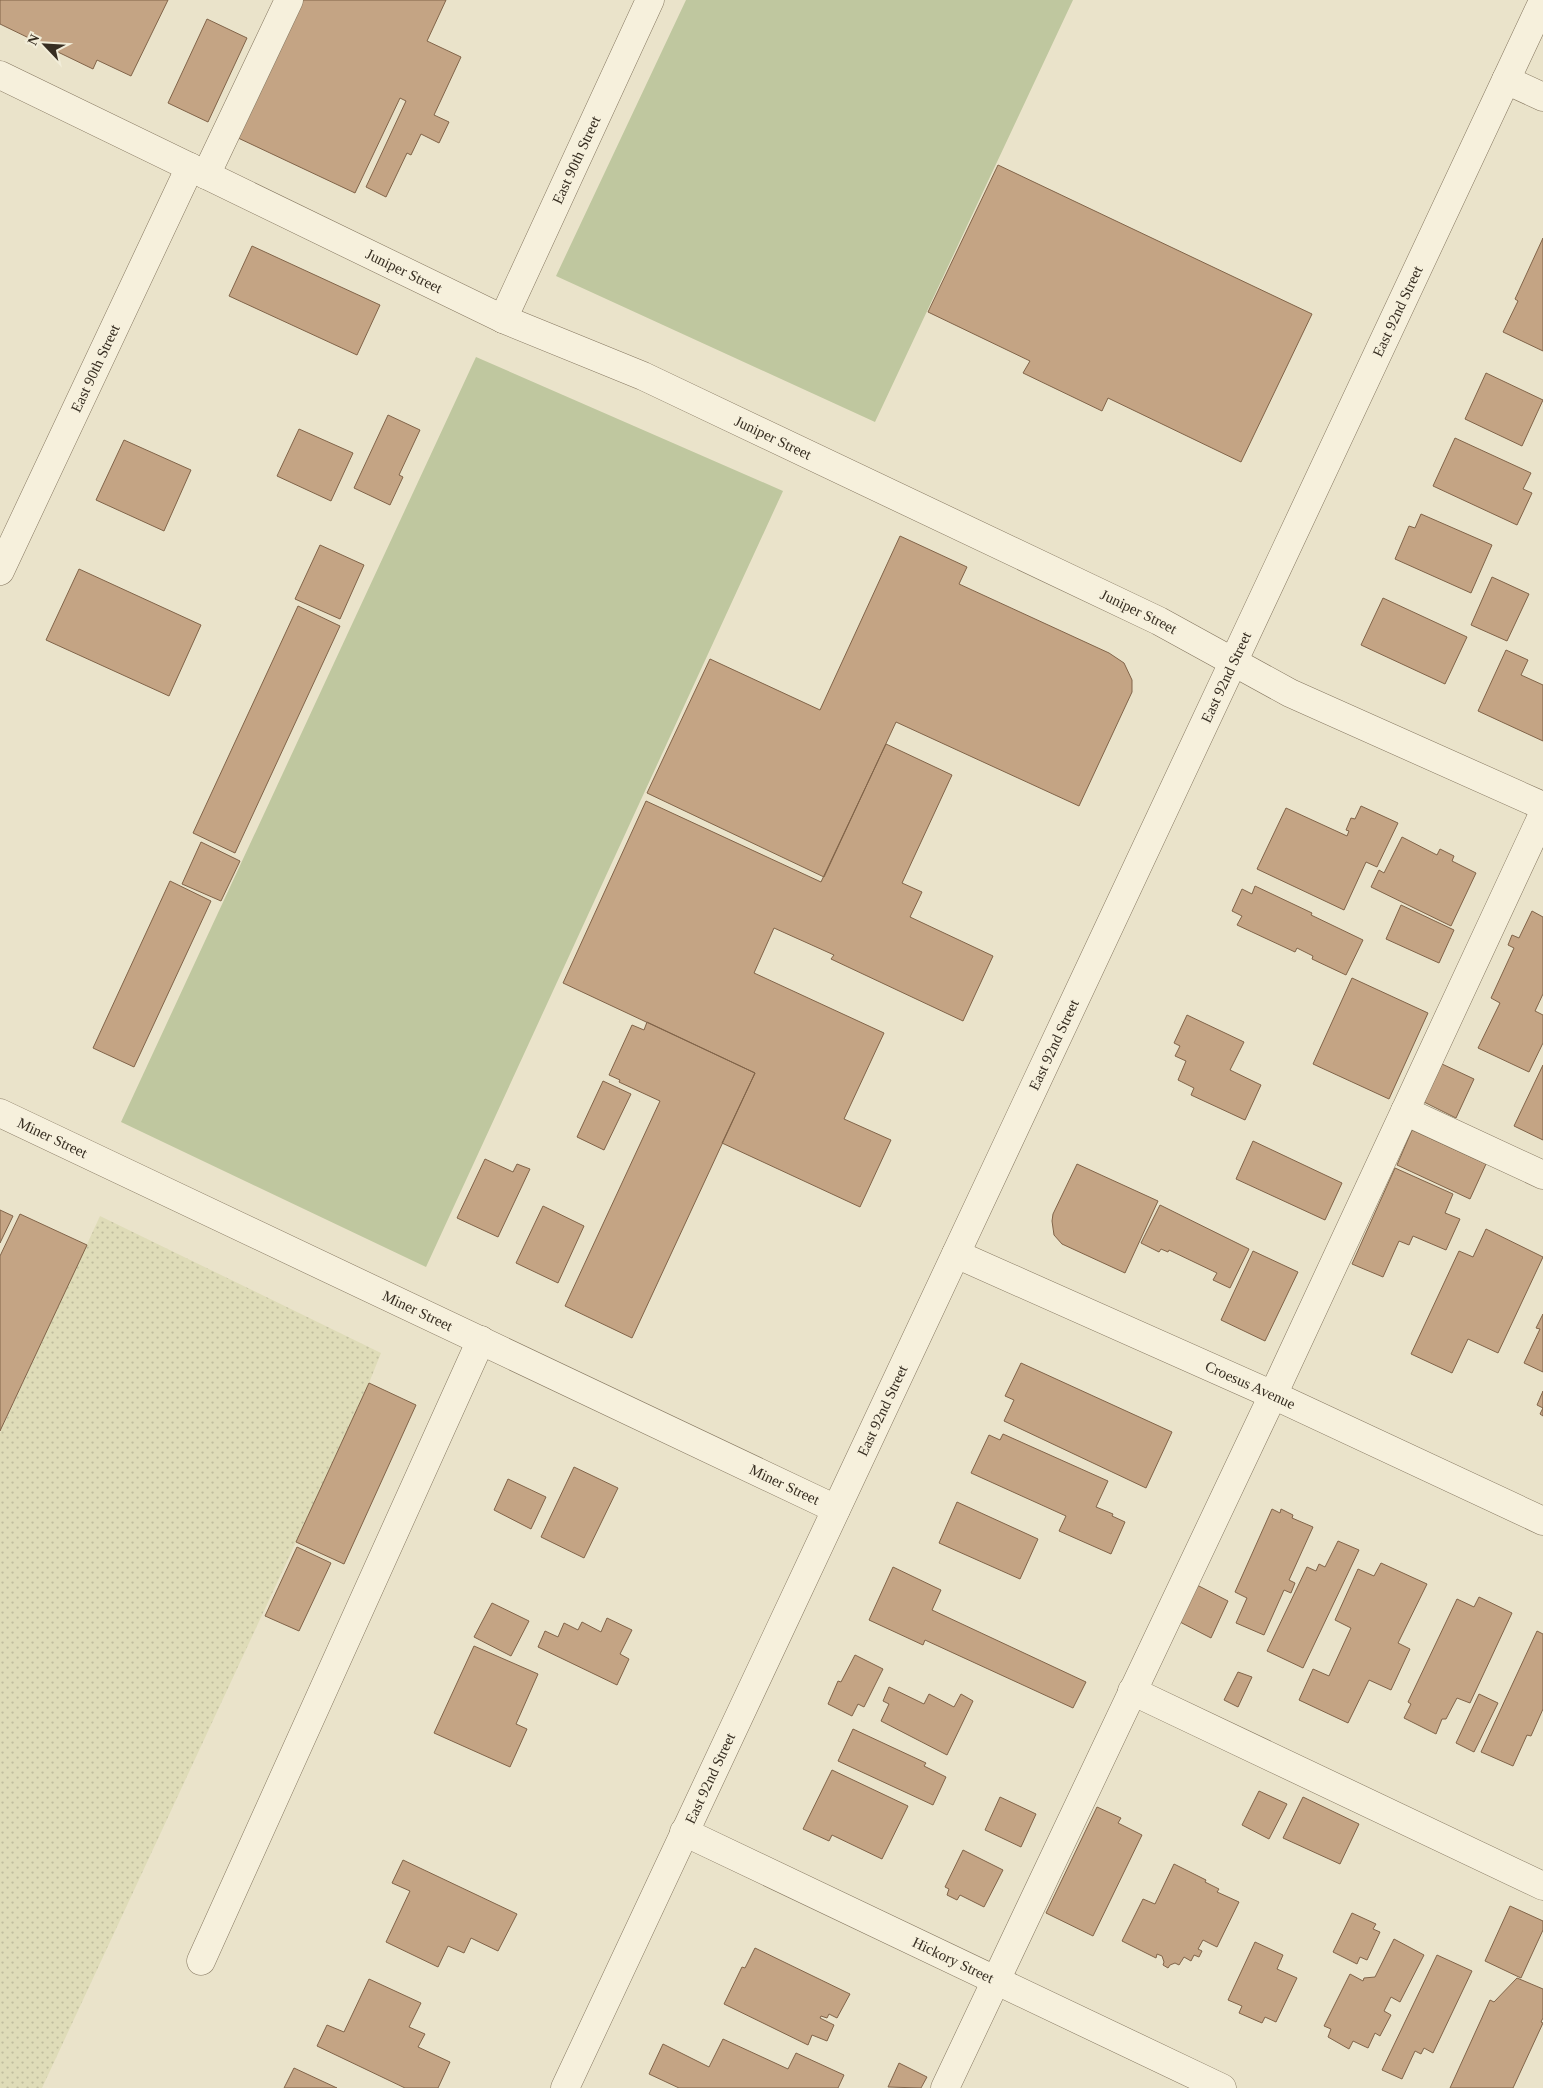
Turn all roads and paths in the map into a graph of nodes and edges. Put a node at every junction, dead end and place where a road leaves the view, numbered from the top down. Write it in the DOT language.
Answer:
graph roads {
  1 [pos="289,0"];
  2 [pos="650,0"];
  3 [pos="1543,1"];
  4 [pos="0,75"];
  5 [pos="1506,80"];
  6 [pos="1543,98"];
  7 [pos="198,171"];
  8 [pos="503,319"];
  9 [pos="0,571"];
  10 [pos="1233,663"];
  11 [pos="1543,806"];
  12 [pos="1543,814"];
  13 [pos="1405,1111"];
  14 [pos="0,1113"];
  15 [pos="1543,1175"];
  16 [pos="956,1254"];
  17 [pos="481,1340"];
  18 [pos="1273,1395"];
  19 [pos="836,1509"];
  20 [pos="1543,1521"];
  21 [pos="1132,1691"];
  22 [pos="684,1832"];
  23 [pos="1543,1886"];
  24 [pos="201,1961"];
  25 [pos="995,1980"];
  26 [pos="564,2088"];
  27 [pos="945,2088"];
  28 [pos="1222,2088"];
  1 -- 7 [label="street, East 90th Street"];
  2 -- 8 [label="street, East 90th Street"];
  3 -- 5 [label="street, East 92nd Street"];
  4 -- 7 [label="street, Juniper Street"];
  5 -- 6 [label="street"];
  5 -- 10 [label="street, East 92nd Street"];
  7 -- 8 [label="street, Juniper Street"];
  7 -- 9 [label="street, East 90th Street"];
  8 -- 10 [label="street, Juniper Street"];
  10 -- 11 [label="street, Juniper Street"];
  10 -- 16 [label="street, East 92nd Street"];
  12 -- 13 [label="street"];
  13 -- 15 [label="street"];
  13 -- 18 [label="street"];
  14 -- 17 [label="street, Miner Street"];
  16 -- 18 [label="street, Croesus Avenue"];
  16 -- 19 [label="street, East 92nd Street"];
  17 -- 19 [label="street, Miner Street"];
  17 -- 24 [label="street"];
  18 -- 20 [label="street, Croesus Avenue"];
  18 -- 21 [label="street"];
  19 -- 22 [label="street, East 92nd Street"];
  21 -- 23 [label="street"];
  21 -- 25 [label="street"];
  22 -- 25 [label="street, Hickory Street"];
  22 -- 26 [label="street, East 92nd Street"];
  25 -- 27 [label="street"];
  25 -- 28 [label="street, Hickory Street"];
}
